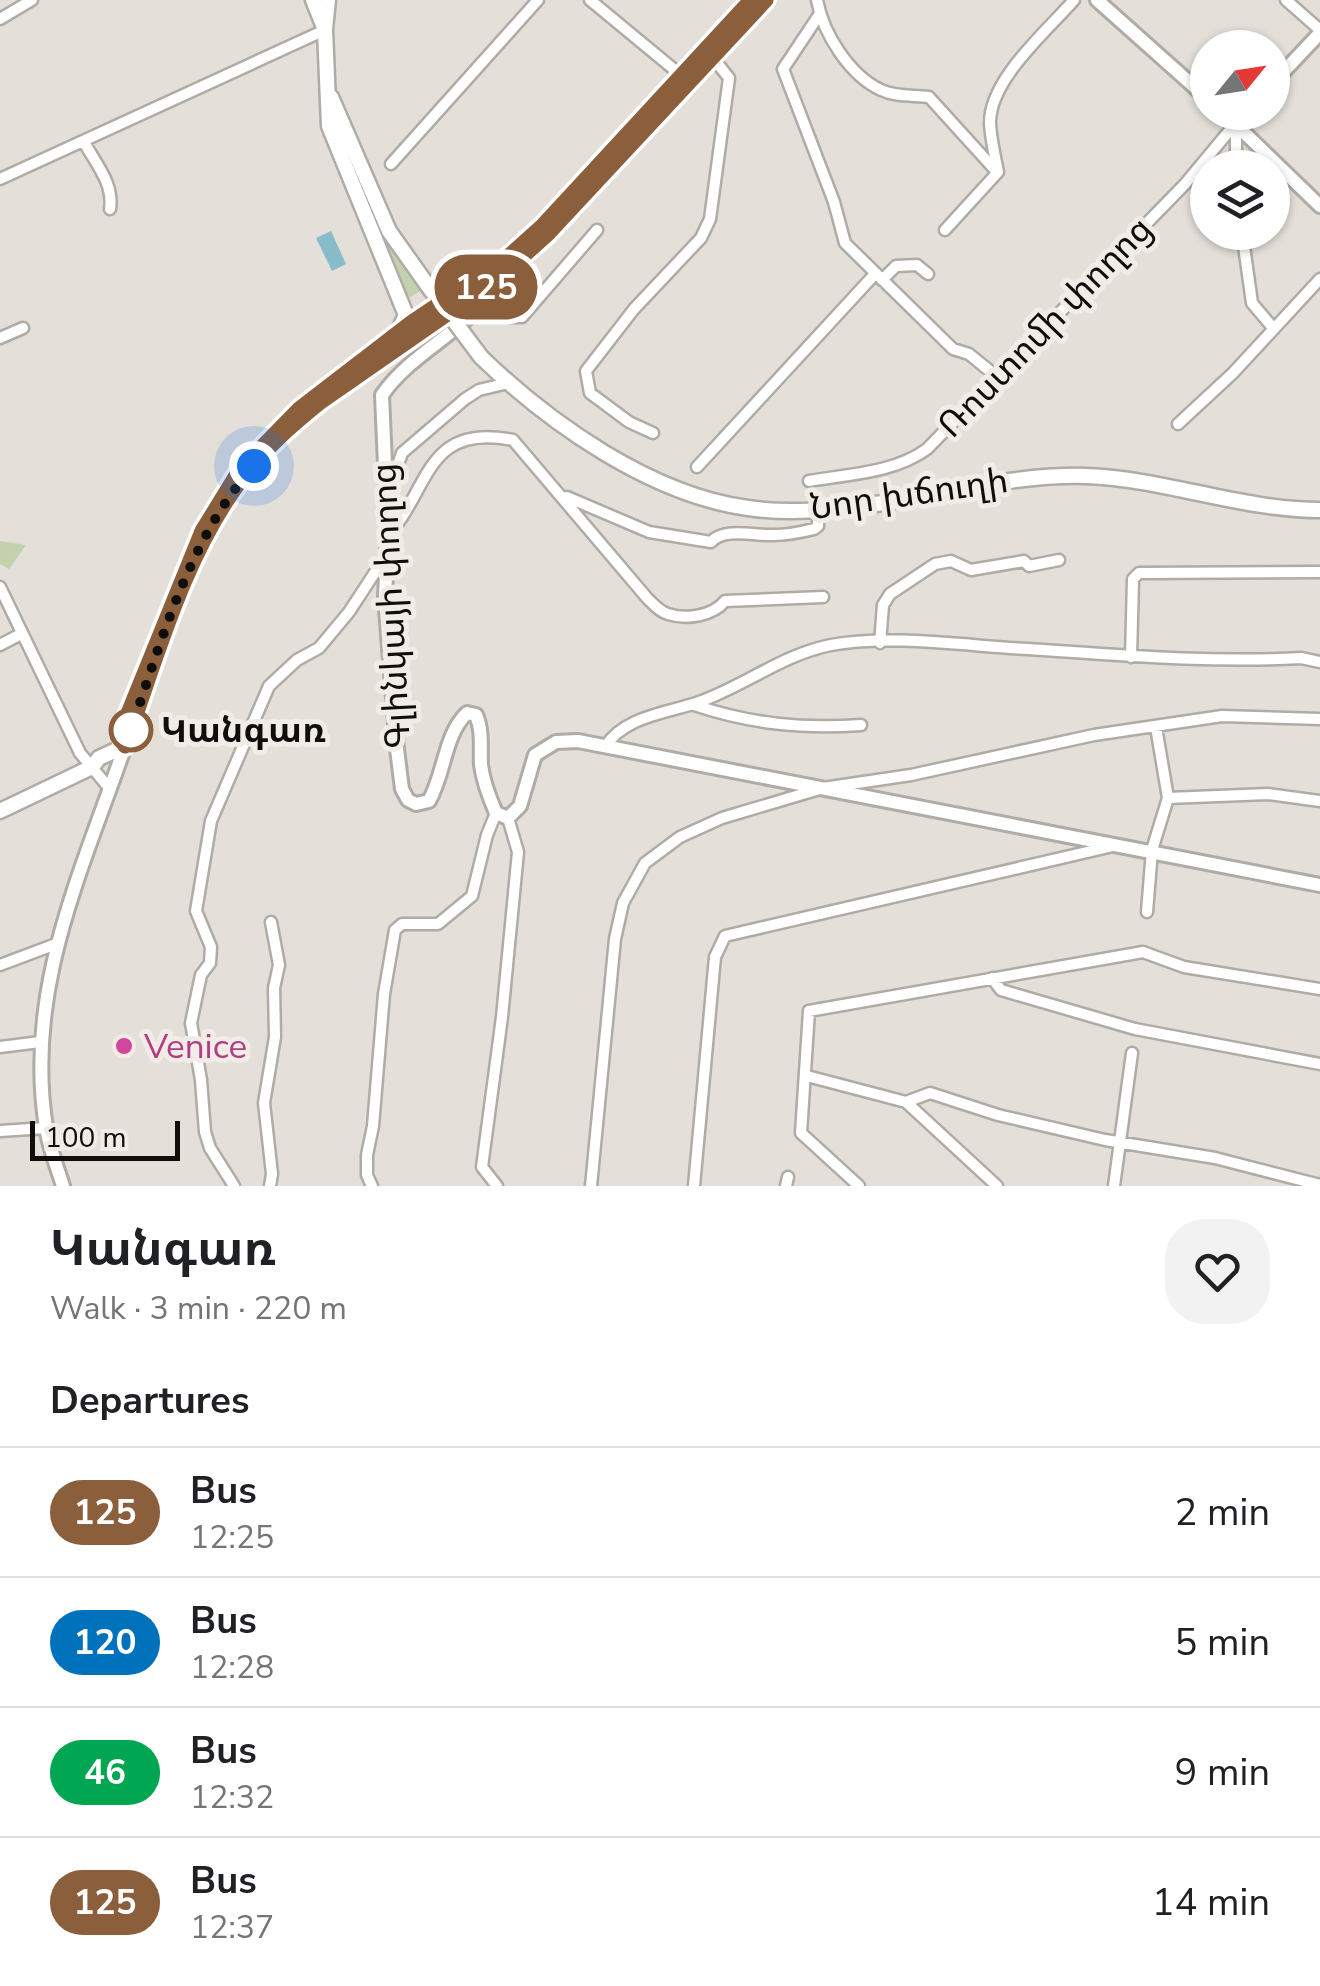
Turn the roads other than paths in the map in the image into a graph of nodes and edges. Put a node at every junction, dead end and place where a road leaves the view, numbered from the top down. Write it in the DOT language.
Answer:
graph roads {
  1 [pos="32,0"];
  2 [pos="312,0"];
  3 [pos="328,0"];
  4 [pos="538,0"];
  5 [pos="590,0"];
  6 [pos="751,0"];
  7 [pos="766,0"];
  8 [pos="817,0"];
  9 [pos="1074,0"];
  10 [pos="1097,0"];
  11 [pos="1286,0"];
  12 [pos="819,15"];
  13 [pos="0,19"];
  14 [pos="325,30"];
  15 [pos="1320,31"];
  16 [pos="709,54"];
  17 [pos="1290,64"];
  18 [pos="682,76"];
  19 [pos="325,82"];
  20 [pos="1190,83"];
  21 [pos="1231,130"];
  22 [pos="1242,130"];
  23 [pos="84,142"];
  24 [pos="391,164"];
  25 [pos="998,172"];
  26 [pos="0,179"];
  27 [pos="1320,206"];
  28 [pos="110,209"];
  29 [pos="598,230"];
  30 [pos="945,230"];
  31 [pos="1245,250"];
  32 [pos="928,274"];
  33 [pos="878,277"];
  34 [pos="499,278"];
  35 [pos="1320,278"];
  36 [pos="23,328"];
  37 [pos="414,328"];
  38 [pos="1274,329"];
  39 [pos="396,335"];
  40 [pos="0,338"];
  41 [pos="421,352"];
  42 [pos="996,376"];
  43 [pos="508,383"];
  44 [pos="1178,424"];
  45 [pos="653,433"];
  46 [pos="697,467"];
  47 [pos="810,480"];
  48 [pos="562,494"];
  49 [pos="386,500"];
  50 [pos="818,510"];
  51 [pos="1320,510"];
  52 [pos="388,534"];
  53 [pos="385,557"];
  54 [pos="1059,560"];
  55 [pos="1320,572"];
  56 [pos="0,587"];
  57 [pos="823,597"];
  58 [pos="21,634"];
  59 [pos="880,643"];
  60 [pos="0,645"];
  61 [pos="1132,657"];
  62 [pos="1320,662"];
  63 [pos="693,704"];
  64 [pos="1320,719"];
  65 [pos="862,725"];
  66 [pos="1156,727"];
  67 [pos="125,746"];
  68 [pos="605,747"];
  69 [pos="92,767"];
  70 [pos="822,788"];
  71 [pos="110,789"];
  72 [pos="1168,798"];
  73 [pos="1320,801"];
  74 [pos="0,811"];
  75 [pos="502,815"];
  76 [pos="1114,846"];
  77 [pos="1152,850"];
  78 [pos="1320,885"];
  79 [pos="1147,912"];
  80 [pos="271,922"];
  81 [pos="56,944"];
  82 [pos="0,964"];
  83 [pos="992,978"];
  84 [pos="1320,989"];
  85 [pos="40,1042"];
  86 [pos="0,1047"];
  87 [pos="1132,1053"];
  88 [pos="1320,1064"];
  89 [pos="807,1076"];
  90 [pos="906,1102"];
  91 [pos="46,1128"];
  92 [pos="0,1131"];
  93 [pos="1122,1141"];
  94 [pos="1320,1184"];
  95 [pos="63,1186"];
  96 [pos="234,1186"];
  97 [pos="270,1186"];
  98 [pos="372,1186"];
  99 [pos="497,1186"];
  100 [pos="592,1186"];
  101 [pos="694,1186"];
  102 [pos="859,1186"];
  103 [pos="997,1186"];
  104 [pos="1114,1186"];
  1 -- 13 [label="street"];
  2 -- 14 [label="main road"];
  3 -- 14 [label="main road"];
  4 -- 24 [label="street"];
  5 -- 18 [label="street"];
  6 -- 16 [label="main road"];
  7 -- 16 [label="main road"];
  8 -- 12 [label="street"];
  9 -- 25 [label="street"];
  10 -- 20 [label="street"];
  11 -- 15 [label="street"];
  12 -- 25 [label="street"];
  12 -- 33 [label="street"];
  14 -- 19 [label="main road"];
  14 -- 23 [label="street"];
  15 -- 17 [label="street"];
  16 -- 18 [label="main road"];
  16 -- 34 [label="main road"];
  16 -- 45 [label="street"];
  18 -- 37 [label="main road"];
  19 -- 39 [label="main road"];
  19 -- 43 [label="main road, Նոր խճուղի, bridge"];
  21 -- 42 [label="street, Ռոստոմի փողոց"];
  22 -- 27 [label="street"];
  23 -- 26 [label="street"];
  23 -- 28 [label="street"];
  25 -- 30 [label="street"];
  29 -- 34 [label="street"];
  31 -- 38 [label="street"];
  32 -- 33 [label="street"];
  33 -- 42 [label="street"];
  33 -- 46 [label="street"];
  34 -- 37 [label="main road"];
  34 -- 41 [label="street, Գլինկայի փողոց"];
  35 -- 38 [label="street"];
  36 -- 40 [label="street"];
  37 -- 39 [label="main road"];
  37 -- 41 [label="street"];
  37 -- 67 [label="main road"];
  38 -- 44 [label="street"];
  39 -- 67 [label="main road"];
  41 -- 49 [label="street, Գլինկայի փողոց"];
  42 -- 47 [label="street, Ռոստոմի փողոց"];
  43 -- 49 [label="street"];
  43 -- 50 [label="main road, Նոր խճուղի"];
  48 -- 50 [label="street"];
  48 -- 52 [label="street"];
  48 -- 57 [label="street"];
  49 -- 52 [label="street, Գլինկայի փողոց"];
  50 -- 51 [label="main road, Նոր խճուղի"];
  52 -- 53 [label="street, Գլինկայի փողոց"];
  53 -- 75 [label="street, Գլինկայի փողոց"];
  53 -- 96 [label="street"];
  54 -- 59 [label="street"];
  55 -- 61 [label="street"];
  56 -- 58 [label="street"];
  58 -- 60 [label="street"];
  58 -- 69 [label="street"];
  59 -- 61 [label="street"];
  59 -- 63 [label="street"];
  61 -- 62 [label="street"];
  63 -- 65 [label="street"];
  63 -- 68 [label="street"];
  64 -- 66 [label="street"];
  66 -- 70 [label="street"];
  66 -- 72 [label="street"];
  67 -- 69 [label="main road"];
  67 -- 71 [label="street"];
  68 -- 70 [label="street"];
  68 -- 75 [label="street"];
  69 -- 71 [label="street"];
  69 -- 74 [label="main road"];
  70 -- 76 [label="street"];
  70 -- 100 [label="street"];
  71 -- 81 [label="street"];
  72 -- 73 [label="street"];
  72 -- 77 [label="street"];
  75 -- 98 [label="street"];
  75 -- 99 [label="street"];
  76 -- 77 [label="street"];
  76 -- 101 [label="street"];
  77 -- 78 [label="street"];
  77 -- 79 [label="street"];
  80 -- 97 [label="street"];
  81 -- 82 [label="street"];
  81 -- 85 [label="street"];
  83 -- 84 [label="street"];
  83 -- 88 [label="street"];
  83 -- 89 [label="street"];
  85 -- 86 [label="street"];
  85 -- 91 [label="street"];
  87 -- 93 [label="street"];
  89 -- 90 [label="street"];
  89 -- 102 [label="street"];
  90 -- 93 [label="street"];
  90 -- 103 [label="street"];
  91 -- 92 [label="street"];
  91 -- 95 [label="street"];
  93 -- 94 [label="street"];
  93 -- 104 [label="street"];
}
